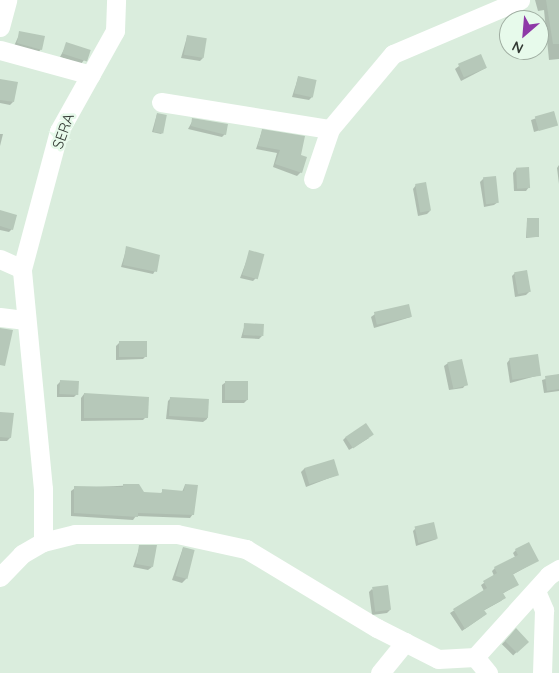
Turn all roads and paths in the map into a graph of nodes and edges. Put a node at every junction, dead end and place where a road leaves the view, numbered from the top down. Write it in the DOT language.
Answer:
graph roads {
  1 [pos="7,0"];
  2 [pos="116,0"];
  3 [pos="520,0"];
  4 [pos="0,27"];
  5 [pos="0,50"];
  6 [pos="91,75"];
  7 [pos="161,102"];
  8 [pos="330,129"];
  9 [pos="313,179"];
  10 [pos="0,260"];
  11 [pos="22,268"];
  12 [pos="0,317"];
  13 [pos="26,320"];
  14 [pos="43,542"];
  15 [pos="559,569"];
  16 [pos="0,577"];
  17 [pos="536,591"];
  18 [pos="405,642"];
  19 [pos="475,657"];
  20 [pos="454,666"];
  21 [pos="380,673"];
  22 [pos="488,673"];
  23 [pos="542,673"];
  1 -- 4 [label="street"];
  2 -- 6 [label="street, SERA"];
  3 -- 8 [label="street"];
  5 -- 6 [label="street"];
  6 -- 11 [label="street, SERA"];
  7 -- 8 [label="street"];
  8 -- 9 [label="street"];
  10 -- 11 [label="street"];
  11 -- 13 [label="street, SERA"];
  12 -- 13 [label="street"];
  13 -- 14 [label="street, SERA"];
  14 -- 16 [label="street"];
  14 -- 18 [label="street"];
  15 -- 17 [label="street"];
  17 -- 19 [label="street"];
  17 -- 23 [label="street"];
  18 -- 20 [label="street"];
  18 -- 21 [label="street"];
  19 -- 20 [label="street"];
  19 -- 22 [label="street"];
}
